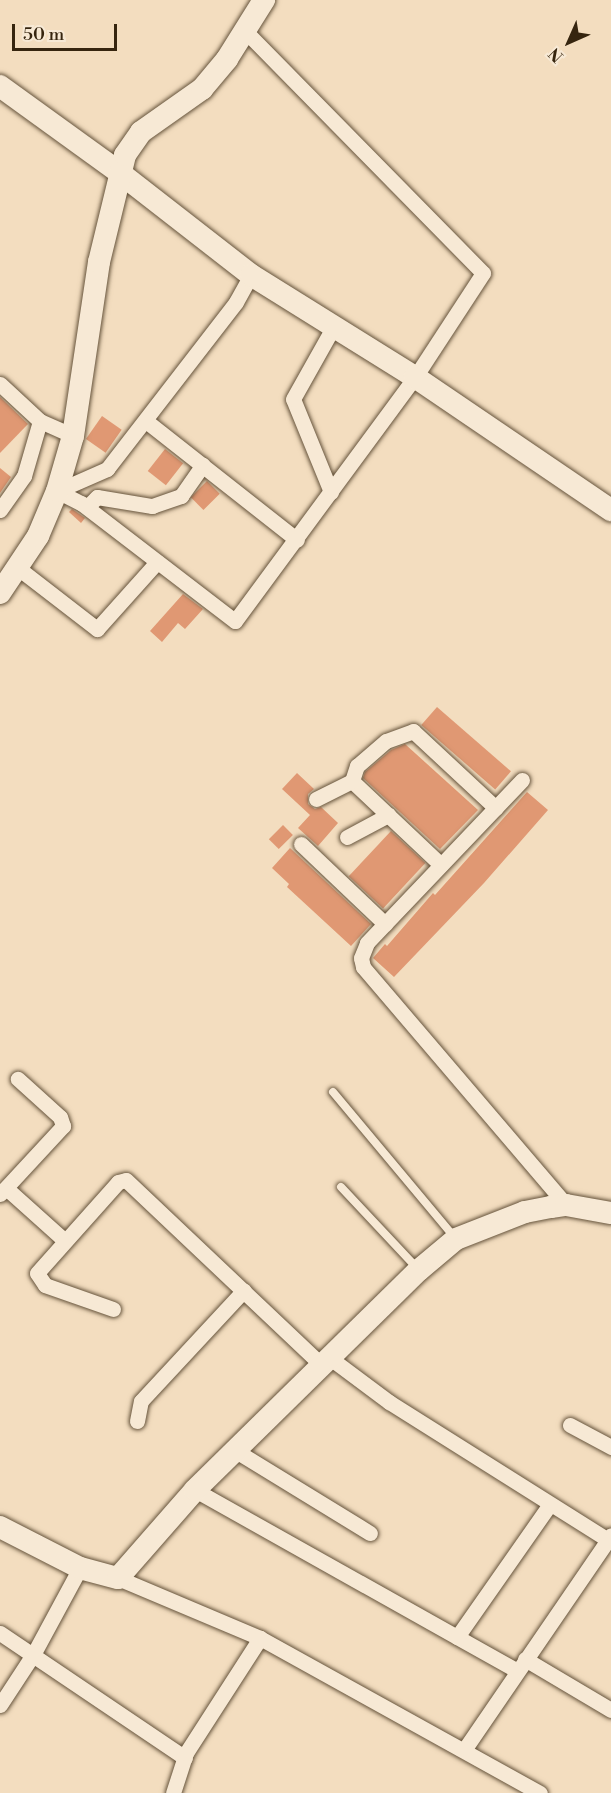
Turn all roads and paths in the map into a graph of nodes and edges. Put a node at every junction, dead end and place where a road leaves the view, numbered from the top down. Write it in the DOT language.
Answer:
graph roads {
  1 [pos="264,0"];
  2 [pos="245,31"];
  3 [pos="0,86"];
  4 [pos="120,173"];
  5 [pos="250,275"];
  6 [pos="334,326"];
  7 [pos="415,377"];
  8 [pos="0,384"];
  9 [pos="40,421"];
  10 [pos="146,421"];
  11 [pos="73,436"];
  12 [pos="203,465"];
  13 [pos="57,490"];
  14 [pos="331,492"];
  15 [pos="87,507"];
  16 [pos="0,510"];
  17 [pos="611,510"];
  18 [pos="297,540"];
  19 [pos="157,562"];
  20 [pos="18,568"];
  21 [pos="0,593"];
  22 [pos="522,780"];
  23 [pos="352,781"];
  24 [pos="316,799"];
  25 [pos="496,808"];
  26 [pos="388,814"];
  27 [pos="347,837"];
  28 [pos="301,844"];
  29 [pos="441,865"];
  30 [pos="385,924"];
  31 [pos="18,1079"];
  32 [pos="333,1092"];
  33 [pos="341,1187"];
  34 [pos="3,1191"];
  35 [pos="566,1205"];
  36 [pos="611,1214"];
  37 [pos="456,1239"];
  38 [pos="65,1241"];
  39 [pos="419,1270"];
  40 [pos="244,1290"];
  41 [pos="113,1309"];
  42 [pos="327,1362"];
  43 [pos="137,1421"];
  44 [pos="570,1425"];
  45 [pos="611,1447"];
  46 [pos="236,1451"];
  47 [pos="195,1490"];
  48 [pos="550,1504"];
  49 [pos="0,1527"];
  50 [pos="370,1533"];
  51 [pos="609,1538"];
  52 [pos="80,1568"];
  53 [pos="118,1578"];
  54 [pos="0,1633"];
  55 [pos="457,1637"];
  56 [pos="260,1638"];
  57 [pos="34,1653"];
  58 [pos="521,1665"];
  59 [pos="0,1705"];
  60 [pos="611,1710"];
  61 [pos="464,1750"];
  62 [pos="184,1758"];
  63 [pos="178,1778"];
  64 [pos="160,1793"];
  65 [pos="173,1793"];
  66 [pos="540,1793"];
  1 -- 2 [label="street"];
  2 -- 4 [label="street"];
  2 -- 7 [label="street"];
  3 -- 4 [label="street"];
  4 -- 5 [label="street"];
  4 -- 11 [label="street"];
  5 -- 6 [label="street"];
  5 -- 10 [label="street"];
  6 -- 7 [label="street"];
  6 -- 14 [label="street"];
  7 -- 14 [label="street"];
  7 -- 17 [label="street"];
  8 -- 9 [label="street"];
  9 -- 11 [label="street"];
  9 -- 16 [label="street"];
  10 -- 12 [label="street"];
  10 -- 13 [label="street"];
  11 -- 13 [label="street"];
  12 -- 15 [label="street"];
  12 -- 18 [label="street"];
  13 -- 15 [label="street"];
  13 -- 20 [label="street"];
  14 -- 18 [label="street"];
  15 -- 19 [label="street"];
  18 -- 19 [label="street"];
  19 -- 20 [label="street"];
  20 -- 21 [label="street"];
  22 -- 25 [label="street"];
  23 -- 24 [label="street"];
  23 -- 25 [label="street"];
  23 -- 26 [label="street"];
  25 -- 29 [label="street"];
  26 -- 27 [label="street"];
  26 -- 29 [label="street"];
  28 -- 30 [label="street"];
  29 -- 30 [label="street"];
  30 -- 35 [label="street"];
  31 -- 34 [label="street"];
  32 -- 37 [label="lane"];
  33 -- 39 [label="lane"];
  34 -- 38 [label="street"];
  35 -- 36 [label="street"];
  35 -- 37 [label="street"];
  37 -- 39 [label="street"];
  38 -- 40 [label="street"];
  38 -- 41 [label="street"];
  39 -- 42 [label="street"];
  40 -- 42 [label="street"];
  40 -- 43 [label="street"];
  42 -- 46 [label="street"];
  42 -- 48 [label="street"];
  44 -- 45 [label="street"];
  46 -- 47 [label="street"];
  46 -- 50 [label="street"];
  47 -- 53 [label="street"];
  47 -- 55 [label="street"];
  48 -- 51 [label="street"];
  48 -- 55 [label="street"];
  49 -- 52 [label="street"];
  51 -- 58 [label="street"];
  52 -- 53 [label="street"];
  52 -- 57 [label="street"];
  53 -- 56 [label="street"];
  54 -- 57 [label="street"];
  55 -- 58 [label="street"];
  56 -- 61 [label="street"];
  56 -- 62 [label="street"];
  57 -- 59 [label="street"];
  57 -- 62 [label="street"];
  58 -- 60 [label="street"];
  58 -- 61 [label="street"];
  61 -- 66 [label="street"];
  62 -- 63 [label="street"];
  63 -- 64 [label="street"];
  63 -- 65 [label="street"];
}
